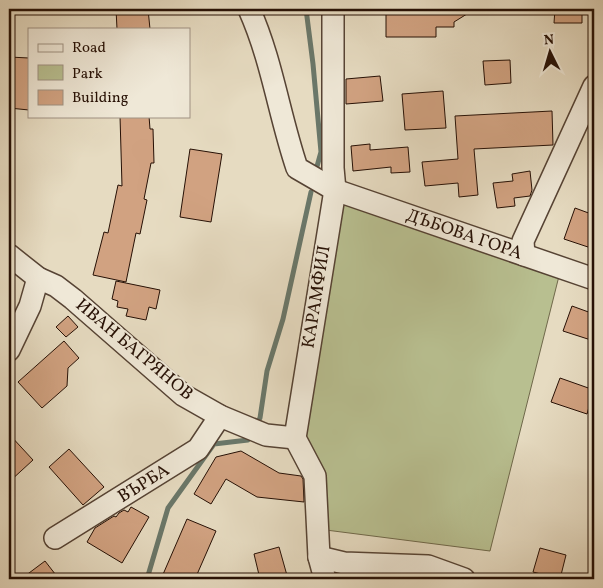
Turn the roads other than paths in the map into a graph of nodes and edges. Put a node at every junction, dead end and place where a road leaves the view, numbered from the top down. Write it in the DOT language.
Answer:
graph roads {
  1 [pos="249,9"];
  2 [pos="334,9"];
  3 [pos="594,86"];
  4 [pos="335,190"];
  5 [pos="9,255"];
  6 [pos="524,255"];
  7 [pos="38,278"];
  8 [pos="594,279"];
  9 [pos="9,350"];
  10 [pos="220,416"];
  11 [pos="295,438"];
  12 [pos="55,538"];
  13 [pos="319,558"];
  14 [pos="325,579"];
  15 [pos="464,579"];
  1 -- 4 [label="street, ДЪБОВА ГОРА"];
  2 -- 4 [label="street, КАРАМФИЛ"];
  3 -- 6 [label="street"];
  4 -- 6 [label="street, ДЪБОВА ГОРА"];
  4 -- 11 [label="street, КАРАМФИЛ"];
  5 -- 7 [label="street, ИВАН БАГРЯНОВ"];
  6 -- 8 [label="street, ДЪБОВА ГОРА"];
  7 -- 9 [label="street"];
  7 -- 10 [label="street, ИВАН БАГРЯНОВ"];
  10 -- 11 [label="street, ИВАН БАГРЯНОВ"];
  10 -- 12 [label="street, ВЪРБА"];
  11 -- 13 [label="street"];
  13 -- 14 [label="street"];
  13 -- 15 [label="street"];
}
